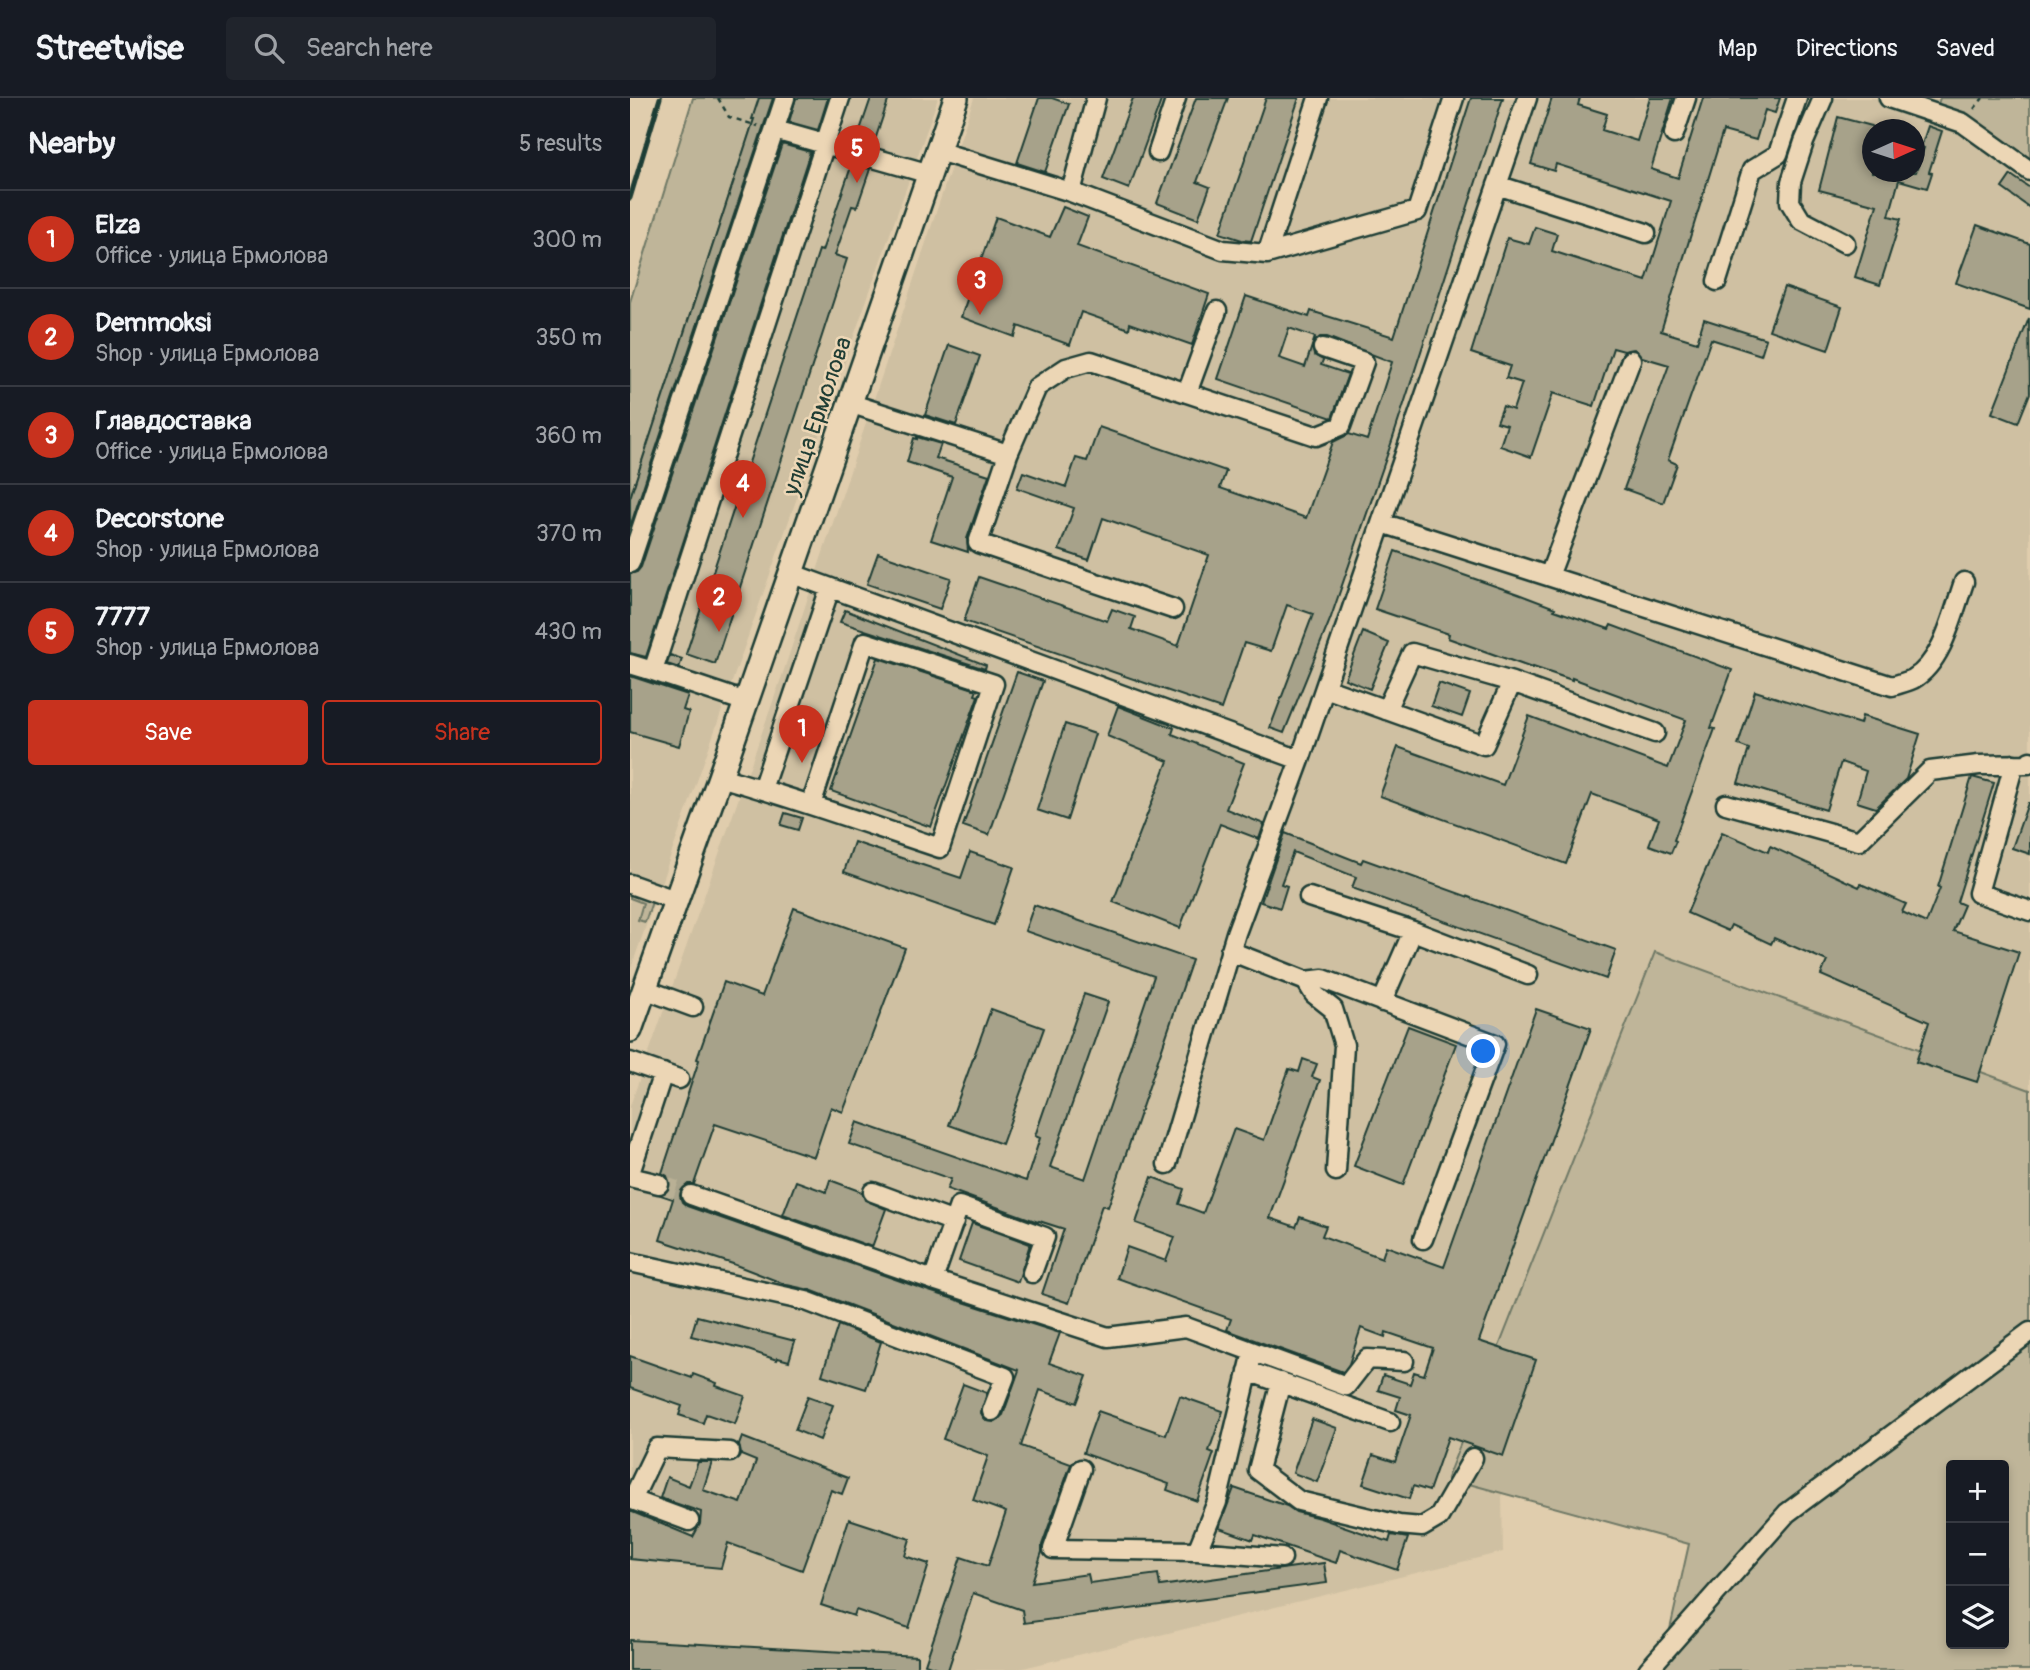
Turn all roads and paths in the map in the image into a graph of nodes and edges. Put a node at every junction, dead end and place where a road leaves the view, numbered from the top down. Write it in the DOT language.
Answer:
graph roads {
  1 [pos="718,98"];
  2 [pos="785,98"];
  3 [pos="840,98"];
  4 [pos="956,98"];
  5 [pos="1096,98"];
  6 [pos="1176,98"];
  7 [pos="1318,98"];
  8 [pos="1454,98"];
  9 [pos="1527,98"];
  10 [pos="1686,98"];
  11 [pos="1797,98"];
  12 [pos="1823,98"];
  13 [pos="1889,98"];
  14 [pos="775,130"];
  15 [pos="1674,134"];
  16 [pos="824,145"];
  17 [pos="938,151"];
  18 [pos="1158,152"];
  19 [pos="2030,171"];
  20 [pos="930,174"];
  21 [pos="1497,185"];
  22 [pos="1071,192"];
  23 [pos="1646,233"];
  24 [pos="1846,243"];
  25 [pos="1267,254"];
  26 [pos="1717,281"];
  27 [pos="1217,311"];
  28 [pos="1323,348"];
  29 [pos="1631,360"];
  30 [pos="1187,393"];
  31 [pos="849,403"];
  32 [pos="1008,454"];
  33 [pos="1382,523"];
  34 [pos="630,563"];
  35 [pos="790,573"];
  36 [pos="1549,576"];
  37 [pos="1964,582"];
  38 [pos="830,588"];
  39 [pos="1173,609"];
  40 [pos="630,664"];
  41 [pos="653,671"];
  42 [pos="1512,682"];
  43 [pos="1325,688"];
  44 [pos="746,702"];
  45 [pos="1386,710"];
  46 [pos="1655,733"];
  47 [pos="1300,760"];
  48 [pos="2022,763"];
  49 [pos="720,777"];
  50 [pos="762,789"];
  51 [pos="1726,804"];
  52 [pos="811,805"];
  53 [pos="630,884"];
  54 [pos="1309,897"];
  55 [pos="675,900"];
  56 [pos="2030,911"];
  57 [pos="1413,931"];
  58 [pos="1230,951"];
  59 [pos="1528,975"];
  60 [pos="1306,981"];
  61 [pos="644,989"];
  62 [pos="1382,1002"];
  63 [pos="693,1007"];
  64 [pos="630,1030"];
  65 [pos="630,1062"];
  66 [pos="1167,1164"];
  67 [pos="1336,1171"];
  68 [pos="630,1175"];
  69 [pos="659,1184"];
  70 [pos="873,1192"];
  71 [pos="691,1195"];
  72 [pos="954,1222"];
  73 [pos="1423,1239"];
  74 [pos="630,1262"];
  75 [pos="1032,1273"];
  76 [pos="933,1280"];
  77 [pos="2030,1332"];
  78 [pos="1253,1352"];
  79 [pos="1404,1361"];
  80 [pos="1248,1371"];
  81 [pos="1281,1382"];
  82 [pos="992,1411"];
  83 [pos="1390,1422"];
  84 [pos="730,1452"];
  85 [pos="1473,1458"];
  86 [pos="1081,1469"];
  87 [pos="631,1499"];
  88 [pos="689,1521"];
  89 [pos="1197,1551"];
  90 [pos="1282,1558"];
  91 [pos="1648,1670"];
  1 -- 14 [label="path"];
  2 -- 14 [label="lane"];
  3 -- 16 [label="lane"];
  4 -- 17 [label="main road, улица Ермолова"];
  5 -- 22 [label="lane"];
  6 -- 18 [label="lane"];
  7 -- 25 [label="lane"];
  8 -- 25 [label="lane"];
  9 -- 21 [label="lane"];
  10 -- 15 [label="lane"];
  11 -- 26 [label="lane"];
  12 -- 24 [label="lane"];
  13 -- 19 [label="lane"];
  14 -- 16 [label="lane"];
  14 -- 34 [label="lane"];
  16 -- 20 [label="lane"];
  16 -- 41 [label="lane"];
  17 -- 20 [label="main road, улица Ермолова"];
  17 -- 22 [label="lane"];
  20 -- 31 [label="main road, улица Ермолова"];
  21 -- 23 [label="lane"];
  21 -- 33 [label="lane"];
  22 -- 25 [label="lane"];
  27 -- 30 [label="lane"];
  28 -- 30 [label="lane"];
  29 -- 36 [label="lane"];
  30 -- 32 [label="lane"];
  31 -- 32 [label="lane"];
  31 -- 35 [label="main road, улица Ермолова"];
  32 -- 39 [label="lane"];
  33 -- 36 [label="lane"];
  33 -- 43 [label="lane"];
  35 -- 38 [label="lane"];
  35 -- 44 [label="main road, улица Ермолова"];
  36 -- 37 [label="lane"];
  38 -- 47 [label="lane"];
  38 -- 50 [label="lane"];
  40 -- 41 [label="lane"];
  41 -- 44 [label="lane"];
  42 -- 45 [label="lane"];
  42 -- 45 [label="lane"];
  42 -- 46 [label="lane"];
  43 -- 45 [label="lane"];
  43 -- 47 [label="lane"];
  44 -- 49 [label="main road, улица Ермолова"];
  47 -- 58 [label="lane"];
  48 -- 51 [label="lane"];
  48 -- 56 [label="lane"];
  49 -- 50 [label="lane"];
  49 -- 55 [label="main road, улица Ермолова"];
  50 -- 52 [label="lane"];
  52 -- 52 [label="lane"];
  53 -- 55 [label="lane"];
  54 -- 57 [label="lane"];
  55 -- 61 [label="main road, улица Ермолова"];
  57 -- 59 [label="lane"];
  57 -- 62 [label="lane"];
  58 -- 60 [label="lane"];
  58 -- 66 [label="lane"];
  60 -- 62 [label="lane"];
  60 -- 67 [label="lane"];
  61 -- 63 [label="lane"];
  61 -- 64 [label="main road, улица Ермолова"];
  62 -- 73 [label="lane"];
  65 -- 68 [label="lane"];
  68 -- 69 [label="lane"];
  70 -- 72 [label="lane"];
  71 -- 76 [label="lane"];
  72 -- 75 [label="lane"];
  72 -- 76 [label="lane"];
  74 -- 82 [label="lane"];
  76 -- 78 [label="lane"];
  77 -- 91 [label="lane"];
  78 -- 79 [label="lane"];
  78 -- 80 [label="lane"];
  80 -- 81 [label="lane"];
  80 -- 89 [label="lane"];
  81 -- 83 [label="lane"];
  81 -- 85 [label="lane"];
  84 -- 87 [label="lane"];
  86 -- 89 [label="lane"];
  87 -- 88 [label="lane"];
  89 -- 90 [label="lane"];
}
